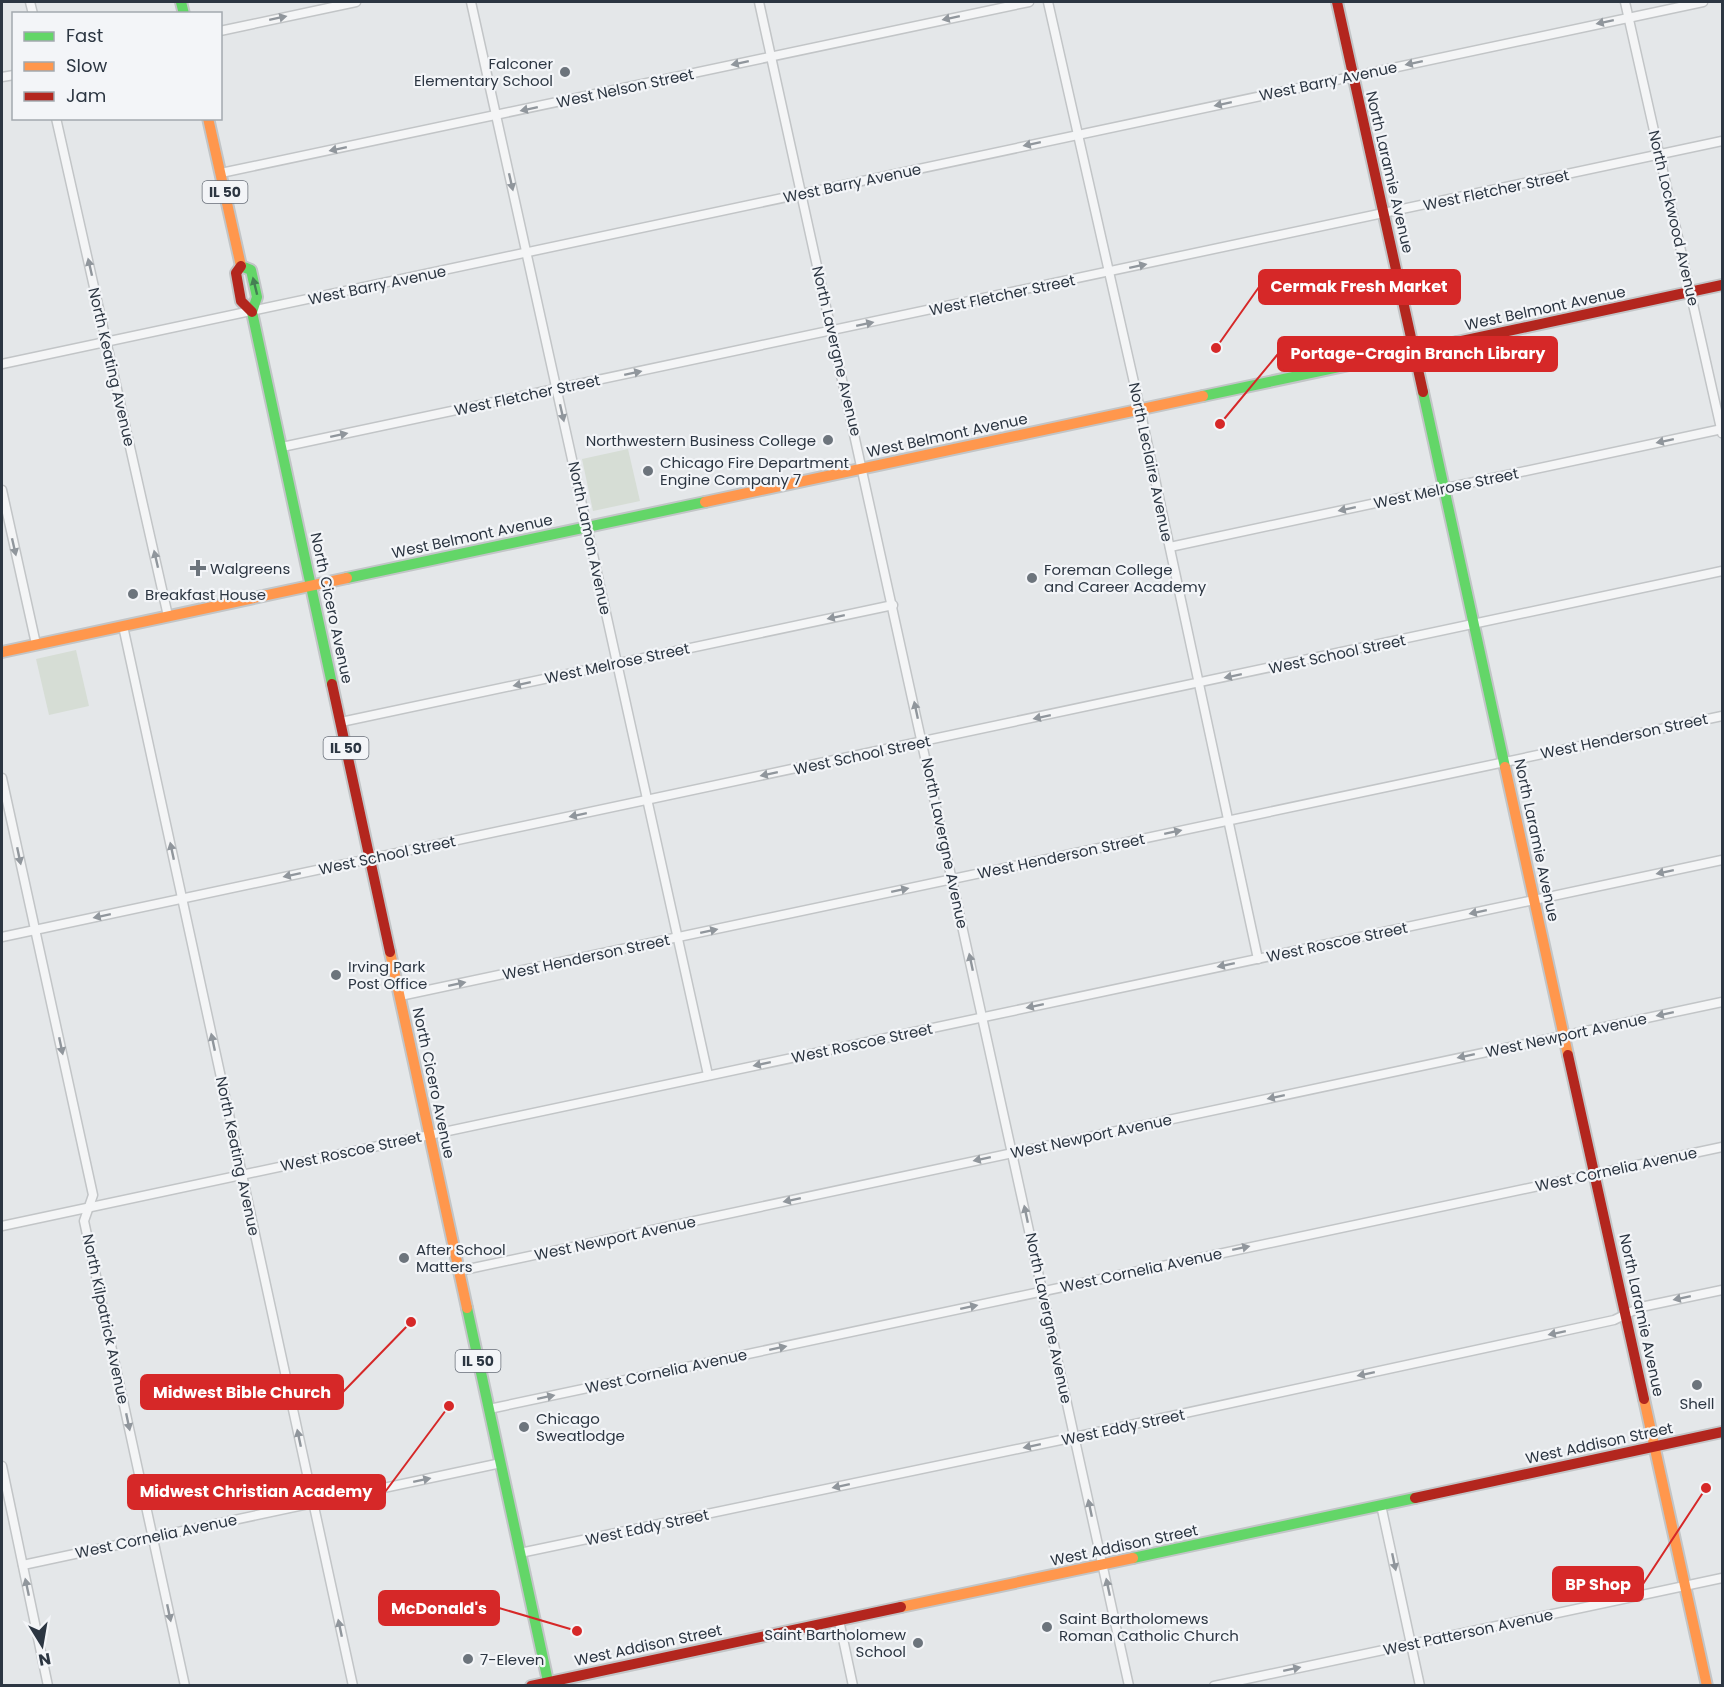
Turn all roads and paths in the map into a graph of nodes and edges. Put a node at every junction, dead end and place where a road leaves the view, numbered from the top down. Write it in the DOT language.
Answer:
graph roads {
  1 [pos="356,2"];
  2 [pos="471,2"];
  3 [pos="759,2"];
  4 [pos="1029,2"];
  5 [pos="1048,2"];
  6 [pos="1337,2"];
  7 [pos="1625,2"];
  8 [pos="1703,2"];
  9 [pos="1628,17"];
  10 [pos="222,31"];
  11 [pos="771,56"];
  12 [pos="1353,76"];
  13 [pos="496,116"];
  14 [pos="56,120"];
  15 [pos="208,120"];
  16 [pos="1079,135"];
  17 [pos="1722,141"];
  18 [pos="1659,154"];
  19 [pos="221,173"];
  20 [pos="802,194"];
  21 [pos="1384,215"];
  22 [pos="526,252"];
  23 [pos="241,266"];
  24 [pos="1110,272"];
  25 [pos="1722,285"];
  26 [pos="1690,292"];
  27 [pos="252,312"];
  28 [pos="832,330"];
  29 [pos="107,342"];
  30 [pos="1415,351"];
  31 [pos="2,364"];
  32 [pos="557,389"];
  33 [pos="1140,409"];
  34 [pos="1722,431"];
  35 [pos="282,447"];
  36 [pos="863,468"];
  37 [pos="1445,488"];
  38 [pos="2,490"];
  39 [pos="588,527"];
  40 [pos="1170,547"];
  41 [pos="1722,571"];
  42 [pos="312,586"];
  43 [pos="893,605"];
  44 [pos="168,616"];
  45 [pos="1475,624"];
  46 [pos="123,626"];
  47 [pos="36,644"];
  48 [pos="2,652"];
  49 [pos="618,663"];
  50 [pos="1199,684"];
  51 [pos="1722,716"];
  52 [pos="341,722"];
  53 [pos="923,742"];
  54 [pos="1505,762"];
  55 [pos="2,778"];
  56 [pos="648,800"];
  57 [pos="1228,820"];
  58 [pos="370,859"];
  59 [pos="1722,860"];
  60 [pos="953,879"];
  61 [pos="182,899"];
  62 [pos="1535,900"];
  63 [pos="35,930"];
  64 [pos="2,937"];
  65 [pos="678,937"];
  66 [pos="1258,958"];
  67 [pos="400,996"];
  68 [pos="1722,1002"];
  69 [pos="983,1017"];
  70 [pos="1565,1035"];
  71 [pos="708,1075"];
  72 [pos="429,1134"];
  73 [pos="1722,1147"];
  74 [pos="1013,1153"];
  75 [pos="1595,1173"];
  76 [pos="242,1174"];
  77 [pos="89,1207"];
  78 [pos="2,1226"];
  79 [pos="459,1271"];
  80 [pos="1722,1290"];
  81 [pos="1043,1291"];
  82 [pos="1626,1314"];
  83 [pos="489,1409"];
  84 [pos="1722,1432"];
  85 [pos="1075,1437"];
  86 [pos="1655,1446"];
  87 [pos="501,1463"];
  88 [pos="2,1466"];
  89 [pos="313,1504"];
  90 [pos="1381,1505"];
  91 [pos="153,1537"];
  92 [pos="520,1553"];
  93 [pos="22,1565"];
  94 [pos="1103,1565"];
  95 [pos="1722,1578"];
  96 [pos="1686,1586"];
  97 [pos="839,1620"];
  98 [pos="1411,1644"];
  99 [pos="548,1684"];
  100 [pos="48,1686"];
  101 [pos="185,1686"];
  102 [pos="353,1686"];
  103 [pos="531,1686"];
  104 [pos="853,1686"];
  105 [pos="1129,1686"];
  106 [pos="1214,1686"];
  107 [pos="1420,1686"];
  108 [pos="1707,1686"];
  10 -- 1 [label="street, one-way"];
  2 -- 13 [label="street, North Lamon Avenue"];
  3 -- 11 [label="street, North Lavergne Avenue"];
  4 -- 11 [label="street, West Nelson Street, one-way"];
  5 -- 16 [label="street, North Leclaire Avenue"];
  6 -- 12 [label="main road, North Laramie Avenue"];
  7 -- 9 [label="street, North Lockwood Avenue"];
  8 -- 9 [label="street, West Barry Avenue"];
  9 -- 12 [label="street, West Barry Avenue, one-way"];
  9 -- 18 [label="street, North Lockwood Avenue"];
  11 -- 13 [label="street, West Nelson Street, one-way"];
  11 -- 20 [label="street, North Lavergne Avenue"];
  12 -- 16 [label="street, West Barry Avenue, one-way"];
  12 -- 21 [label="main road, North Laramie Avenue"];
  13 -- 19 [label="street, West Nelson Street, one-way"];
  13 -- 22 [label="street, North Lamon Avenue, one-way"];
  29 -- 14 [label="street, North Keating Avenue, one-way"];
  15 -- 19 [label="main road, North Cicero Avenue / IL 50"];
  16 -- 20 [label="street, West Barry Avenue, one-way"];
  16 -- 24 [label="street, North Leclaire Avenue"];
  17 -- 18 [label="street, West Fletcher Street"];
  18 -- 21 [label="street, West Fletcher Street"];
  18 -- 26 [label="street, North Lockwood Avenue"];
  19 -- 23 [label="main road, North Cicero Avenue / IL 50"];
  20 -- 22 [label="street, West Barry Avenue"];
  20 -- 28 [label="street, North Lavergne Avenue"];
  24 -- 21 [label="street, West Fletcher Street, one-way"];
  21 -- 30 [label="main road, North Laramie Avenue"];
  22 -- 27 [label="street, West Barry Avenue"];
  22 -- 32 [label="street, North Lamon Avenue"];
  23 -- 27 [label="main road, North Cicero Avenue / IL 50"];
  27 -- 23 [label="main road, North Cicero Avenue / IL 50, one-way"];
  28 -- 24 [label="street, West Fletcher Street, one-way"];
  24 -- 33 [label="street, North Leclaire Avenue"];
  25 -- 26 [label="main road, West Belmont Avenue"];
  26 -- 30 [label="main road, West Belmont Avenue"];
  26 -- 34 [label="street, North Lockwood Avenue"];
  27 -- 29 [label="street, West Barry Avenue"];
  27 -- 35 [label="main road, North Cicero Avenue / IL 50"];
  32 -- 28 [label="street, West Fletcher Street, one-way"];
  28 -- 36 [label="street, North Lavergne Avenue"];
  29 -- 31 [label="street, West Barry Avenue"];
  44 -- 29 [label="street, North Keating Avenue, one-way"];
  30 -- 33 [label="main road, West Belmont Avenue"];
  30 -- 37 [label="main road, North Laramie Avenue"];
  35 -- 32 [label="street, West Fletcher Street, one-way"];
  32 -- 39 [label="street, North Lamon Avenue, one-way"];
  33 -- 36 [label="main road, West Belmont Avenue"];
  33 -- 40 [label="street, North Leclaire Avenue"];
  34 -- 37 [label="street, West Melrose Street, one-way"];
  35 -- 42 [label="main road, North Cicero Avenue / IL 50"];
  36 -- 39 [label="main road, West Belmont Avenue"];
  36 -- 43 [label="street, North Lavergne Avenue"];
  37 -- 40 [label="street, West Melrose Street, one-way"];
  37 -- 45 [label="main road, North Laramie Avenue"];
  38 -- 47 [label="street, one-way"];
  39 -- 42 [label="main road, West Belmont Avenue"];
  39 -- 49 [label="street, North Lamon Avenue"];
  40 -- 50 [label="street, North Leclaire Avenue"];
  41 -- 45 [label="street, West School Street"];
  42 -- 44 [label="main road, West Belmont Avenue"];
  42 -- 52 [label="main road, North Cicero Avenue / IL 50"];
  43 -- 49 [label="street, West Melrose Street, one-way"];
  53 -- 43 [label="street, North Lavergne Avenue, one-way"];
  44 -- 46 [label="main road, West Belmont Avenue"];
  45 -- 50 [label="street, West School Street, one-way"];
  45 -- 54 [label="main road, North Laramie Avenue"];
  46 -- 47 [label="main road, West Belmont Avenue"];
  61 -- 46 [label="street, North Keating Avenue, one-way"];
  47 -- 48 [label="main road, West Belmont Avenue"];
  49 -- 52 [label="street, West Melrose Street, one-way"];
  49 -- 56 [label="street, North Lamon Avenue"];
  50 -- 53 [label="street, West School Street, one-way"];
  50 -- 57 [label="street, North Leclaire Avenue"];
  51 -- 54 [label="street, West Henderson Street"];
  52 -- 58 [label="main road, North Cicero Avenue / IL 50"];
  53 -- 56 [label="street, West School Street, one-way"];
  53 -- 60 [label="street, North Lavergne Avenue"];
  54 -- 57 [label="street, West Henderson Street"];
  54 -- 62 [label="main road, North Laramie Avenue"];
  55 -- 63 [label="street, North Kilpatrick Avenue, one-way"];
  56 -- 58 [label="street, West School Street, one-way"];
  56 -- 65 [label="street, North Lamon Avenue"];
  60 -- 57 [label="street, West Henderson Street, one-way"];
  57 -- 66 [label="street, North Leclaire Avenue"];
  58 -- 61 [label="street, West School Street, one-way"];
  58 -- 67 [label="main road, North Cicero Avenue / IL 50"];
  59 -- 62 [label="street, West Roscoe Street, one-way"];
  65 -- 60 [label="street, West Henderson Street, one-way"];
  69 -- 60 [label="street, North Lavergne Avenue, one-way"];
  61 -- 63 [label="street, West School Street, one-way"];
  76 -- 61 [label="street, North Keating Avenue, one-way"];
  62 -- 66 [label="street, West Roscoe Street, one-way"];
  62 -- 70 [label="main road, North Laramie Avenue"];
  63 -- 64 [label="street, West School Street"];
  63 -- 77 [label="street, North Kilpatrick Avenue, one-way"];
  67 -- 65 [label="street, West Henderson Street, one-way"];
  65 -- 71 [label="street, North Lamon Avenue"];
  66 -- 69 [label="street, West Roscoe Street, one-way"];
  67 -- 72 [label="main road, North Cicero Avenue / IL 50"];
  68 -- 70 [label="street, West Newport Avenue, one-way"];
  69 -- 71 [label="street, West Roscoe Street, one-way"];
  69 -- 74 [label="street, North Lavergne Avenue"];
  70 -- 74 [label="street, West Newport Avenue, one-way"];
  70 -- 75 [label="main road, North Laramie Avenue"];
  71 -- 72 [label="street, West Roscoe Street"];
  72 -- 76 [label="street, West Roscoe Street"];
  72 -- 79 [label="main road, North Cicero Avenue / IL 50"];
  73 -- 75 [label="street, West Cornelia Avenue"];
  74 -- 79 [label="street, West Newport Avenue, one-way"];
  81 -- 74 [label="street, North Lavergne Avenue, one-way"];
  81 -- 75 [label="street, West Cornelia Avenue, one-way"];
  75 -- 82 [label="main road, North Laramie Avenue"];
  76 -- 77 [label="street, West Roscoe Street"];
  89 -- 76 [label="street, North Keating Avenue, one-way"];
  77 -- 78 [label="street, West Roscoe Street"];
  77 -- 91 [label="street, North Kilpatrick Avenue, one-way"];
  79 -- 83 [label="main road, North Cicero Avenue / IL 50"];
  80 -- 82 [label="street, West Eddy Street, one-way"];
  83 -- 81 [label="street, West Cornelia Avenue, one-way"];
  81 -- 85 [label="street, North Lavergne Avenue"];
  82 -- 85 [label="street, West Eddy Street, one-way"];
  82 -- 86 [label="main road, North Laramie Avenue"];
  83 -- 87 [label="main road, North Cicero Avenue / IL 50"];
  84 -- 86 [label="main road, West Addison Street"];
  85 -- 92 [label="street, West Eddy Street, one-way"];
  94 -- 85 [label="street, North Lavergne Avenue, one-way"];
  86 -- 90 [label="main road, West Addison Street"];
  86 -- 96 [label="main road, North Laramie Avenue"];
  89 -- 87 [label="street, West Cornelia Avenue, one-way"];
  87 -- 92 [label="main road, North Cicero Avenue / IL 50"];
  88 -- 93 [label="street"];
  89 -- 91 [label="street, West Cornelia Avenue"];
  102 -- 89 [label="street, North Keating Avenue, one-way"];
  90 -- 94 [label="main road, West Addison Street"];
  90 -- 98 [label="street, one-way"];
  91 -- 93 [label="street, West Cornelia Avenue"];
  91 -- 101 [label="street, North Kilpatrick Avenue, one-way"];
  92 -- 99 [label="main road, North Cicero Avenue / IL 50"];
  100 -- 93 [label="street, one-way"];
  94 -- 97 [label="main road, West Addison Street"];
  105 -- 94 [label="street, North Lavergne Avenue, one-way"];
  95 -- 96 [label="street, West Patterson Avenue"];
  96 -- 98 [label="street, West Patterson Avenue"];
  96 -- 108 [label="main road, North Laramie Avenue"];
  97 -- 99 [label="main road, West Addison Street"];
  97 -- 104 [label="street"];
  106 -- 98 [label="street, West Patterson Avenue, one-way"];
  98 -- 107 [label="street"];
  99 -- 103 [label="main road, West Addison Street"];
}
